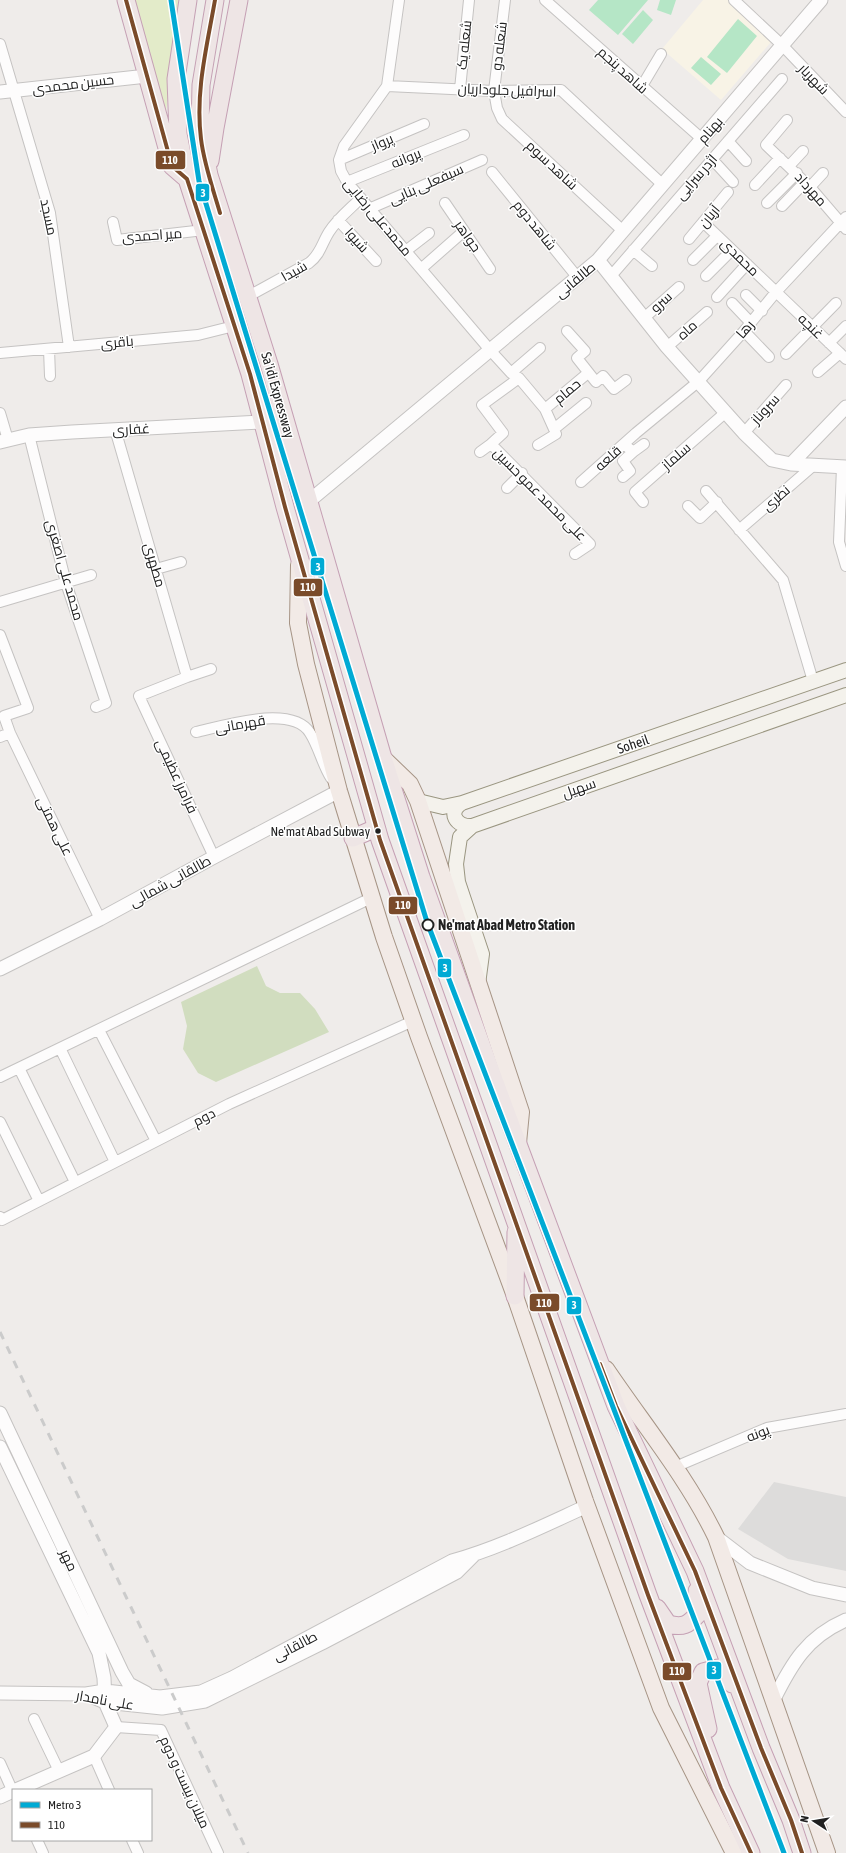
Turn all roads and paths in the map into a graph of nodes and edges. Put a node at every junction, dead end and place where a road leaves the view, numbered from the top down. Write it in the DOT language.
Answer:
graph roads {
  1 [pos="126,0"];
  2 [pos="188,0"];
  3 [pos="215,0"];
  4 [pos="399,0"];
  5 [pos="469,0"];
  6 [pos="505,0"];
  7 [pos="545,0"];
  8 [pos="734,0"];
  9 [pos="821,0"];
  10 [pos="239,1"];
  11 [pos="0,44"];
  12 [pos="782,45"];
  13 [pos="662,54"];
  14 [pos="146,76"];
  15 [pos="782,79"];
  16 [pos="387,86"];
  17 [pos="642,86"];
  18 [pos="460,89"];
  19 [pos="15,91"];
  20 [pos="494,91"];
  21 [pos="0,92"];
  22 [pos="846,112"];
  23 [pos="787,120"];
  24 [pos="424,124"];
  25 [pos="464,135"];
  26 [pos="702,139"];
  27 [pos="728,141"];
  28 [pos="803,151"];
  29 [pos="780,158"];
  30 [pos="712,159"];
  31 [pos="339,160"];
  32 [pos="482,160"];
  33 [pos="746,161"];
  34 [pos="793,170"];
  35 [pos="492,172"];
  36 [pos="824,173"];
  37 [pos="209,175"];
  38 [pos="187,179"];
  39 [pos="347,182"];
  40 [pos="733,182"];
  41 [pos="808,184"];
  42 [pos="663,185"];
  43 [pos="755,185"];
  44 [pos="728,192"];
  45 [pos="361,198"];
  46 [pos="445,203"];
  47 [pos="768,203"];
  48 [pos="782,206"];
  49 [pos="371,208"];
  50 [pos="338,220"];
  51 [pos="114,222"];
  52 [pos="703,222"];
  53 [pos="844,223"];
  54 [pos="204,230"];
  55 [pos="464,231"];
  56 [pos="623,231"];
  57 [pos="429,233"];
  58 [pos="717,236"];
  59 [pos="689,239"];
  60 [pos="407,250"];
  61 [pos="633,250"];
  62 [pos="732,250"];
  63 [pos="598,260"];
  64 [pos="693,260"];
  65 [pos="376,261"];
  66 [pos="747,264"];
  67 [pos="652,266"];
  68 [pos="422,268"];
  69 [pos="490,269"];
  70 [pos="610,276"];
  71 [pos="706,276"];
  72 [pos="578,278"];
  73 [pos="679,287"];
  74 [pos="776,292"];
  75 [pos="746,295"];
  76 [pos="247,297"];
  77 [pos="717,297"];
  78 [pos="732,303"];
  79 [pos="836,303"];
  80 [pos="762,311"];
  81 [pos="707,312"];
  82 [pos="644,318"];
  83 [pos="234,326"];
  84 [pos="846,326"];
  85 [pos="748,327"];
  86 [pos="812,327"];
  87 [pos="567,330"];
  88 [pos="829,343"];
  89 [pos="69,346"];
  90 [pos="667,347"];
  91 [pos="540,348"];
  92 [pos="49,349"];
  93 [pos="490,350"];
  94 [pos="0,353"];
  95 [pos="786,354"];
  96 [pos="769,357"];
  97 [pos="844,357"];
  98 [pos="818,372"];
  99 [pos="588,373"];
  100 [pos="515,375"];
  101 [pos="50,376"];
  102 [pos="626,380"];
  103 [pos="699,381"];
  104 [pos="786,385"];
  105 [pos="586,403"];
  106 [pos="846,407"];
  107 [pos="545,409"];
  108 [pos="726,412"];
  109 [pos="0,413"];
  110 [pos="262,422"];
  111 [pos="115,429"];
  112 [pos="555,432"];
  113 [pos="636,433"];
  114 [pos="744,433"];
  115 [pos="29,435"];
  116 [pos="4,441"];
  117 [pos="491,444"];
  118 [pos="624,444"];
  119 [pos="644,444"];
  120 [pos="538,445"];
  121 [pos="480,452"];
  122 [pos="633,452"];
  123 [pos="791,464"];
  124 [pos="814,465"];
  125 [pos="844,467"];
  126 [pos="522,473"];
  127 [pos="624,477"];
  128 [pos="581,482"];
  129 [pos="507,488"];
  130 [pos="706,491"];
  131 [pos="308,502"];
  132 [pos="643,502"];
  133 [pos="717,502"];
  134 [pos="688,506"];
  135 [pos="739,530"];
  136 [pos="575,554"];
  137 [pos="299,558"];
  138 [pos="181,562"];
  139 [pos="846,566"];
  140 [pos="156,569"];
  141 [pos="91,575"];
  142 [pos="66,583"];
  143 [pos="0,602"];
  144 [pos="0,636"];
  145 [pos="211,669"];
  146 [pos="846,670"];
  147 [pos="187,677"];
  148 [pos="813,681"];
  149 [pos="846,695"];
  150 [pos="96,707"];
  151 [pos="196,732"];
  152 [pos="10,733"];
  153 [pos="0,737"];
  154 [pos="383,758"];
  155 [pos="339,791"];
  156 [pos="418,801"];
  157 [pos="462,803"];
  158 [pos="472,826"];
  159 [pos="376,828"];
  160 [pos="353,838"];
  161 [pos="214,857"];
  162 [pos="371,898"];
  163 [pos="100,919"];
  164 [pos="0,969"];
  165 [pos="478,986"];
  166 [pos="413,1021"];
  167 [pos="99,1030"];
  168 [pos="60,1048"];
  169 [pos="19,1068"];
  170 [pos="0,1077"];
  171 [pos="0,1122"];
  172 [pos="156,1141"];
  173 [pos="518,1143"];
  174 [pos="116,1162"];
  175 [pos="75,1182"];
  176 [pos="39,1201"];
  177 [pos="0,1217"];
  178 [pos="516,1220"];
  179 [pos="515,1296"];
  180 [pos="597,1357"];
  181 [pos="0,1413"];
  182 [pos="846,1414"];
  183 [pos="0,1447"];
  184 [pos="675,1468"];
  185 [pos="27,1471"];
  186 [pos="15,1478"];
  187 [pos="587,1506"];
  188 [pos="716,1537"];
  189 [pos="475,1555"];
  190 [pos="695,1571"];
  191 [pos="648,1595"];
  192 [pos="846,1595"];
  193 [pos="846,1620"];
  194 [pos="122,1672"];
  195 [pos="105,1691"];
  196 [pos="0,1693"];
  197 [pos="86,1694"];
  198 [pos="150,1696"];
  199 [pos="774,1699"];
  200 [pos="162,1708"];
  201 [pos="34,1719"];
  202 [pos="116,1727"];
  203 [pos="760,1748"];
  204 [pos="94,1756"];
  205 [pos="0,1763"];
  206 [pos="59,1771"];
  207 [pos="721,1788"];
  208 [pos="12,1789"];
  209 [pos="18,1789"];
  210 [pos="109,1789"];
  211 [pos="12,1792"];
  212 [pos="0,1798"];
  213 [pos="37,1841"];
  214 [pos="132,1841"];
  215 [pos="43,1853"];
  216 [pos="138,1853"];
  217 [pos="218,1853"];
  218 [pos="734,1853"];
  219 [pos="751,1853"];
  220 [pos="802,1853"];
  221 [pos="827,1853"];
  1 -- 14 [label="highway"];
  2 -- 38 [label="highway, Sa'idi Expressway"];
  3 -- 37 [label="highway, Sa'idi Expressway"];
  4 -- 16 [label="street, محمدعلی رضایی"];
  5 -- 18 [label="street, شعله یک"];
  6 -- 20 [label="street, شعله دو"];
  7 -- 17 [label="street, شاهد پنجم"];
  8 -- 12 [label="street, شهریار"];
  9 -- 12 [label="street, بهنام"];
  10 -- 37 [label="highway"];
  11 -- 19 [label="street, مسجد"];
  12 -- 22 [label="street, شهریار"];
  12 -- 26 [label="street, بهنام"];
  13 -- 17 [label="street"];
  14 -- 19 [label="street, حسین محمدی"];
  14 -- 38 [label="highway"];
  15 -- 27 [label="street, اژدر سرایی"];
  16 -- 18 [label="street, اسرافیل جلوداریان"];
  16 -- 31 [label="street, محمدعلی رضایی"];
  17 -- 26 [label="street, شاهد پنجم"];
  18 -- 20 [label="street, اسرافیل جلوداریان"];
  19 -- 21 [label="street, حسین محمدی"];
  19 -- 89 [label="street, مسجد"];
  20 -- 42 [label="street, اسرافیل جلوداریان"];
  20 -- 56 [label="street, شاهد سوم"];
  23 -- 29 [label="street, مهرداد"];
  24 -- 31 [label="street, پرواز"];
  25 -- 39 [label="street, پروانه"];
  26 -- 42 [label="street, بهنام"];
  27 -- 30 [label="street, اژدر سرایی"];
  27 -- 33 [label="street"];
  28 -- 34 [label="street"];
  29 -- 34 [label="street, مهرداد"];
  29 -- 43 [label="street"];
  30 -- 40 [label="street"];
  30 -- 61 [label="street, اژدر سرایی"];
  31 -- 39 [label="street, محمدعلی رضایی"];
  32 -- 49 [label="street, سیفعلی بنایی"];
  34 -- 41 [label="street, مهرداد"];
  34 -- 47 [label="street"];
  35 -- 72 [label="street, شاهد دوم"];
  36 -- 41 [label="street"];
  37 -- 76 [label="highway, Sa'idi Expressway"];
  38 -- 54 [label="highway, Sa'idi Expressway"];
  39 -- 45 [label="street, محمدعلی رضایی"];
  41 -- 48 [label="street"];
  41 -- 53 [label="street, مهرداد"];
  42 -- 56 [label="street, بهنام"];
  44 -- 52 [label="street, آریان"];
  45 -- 49 [label="street, محمدعلی رضایی"];
  45 -- 50 [label="street, شیدا"];
  46 -- 55 [label="street, جواهر"];
  49 -- 60 [label="street, محمدعلی رضایی"];
  50 -- 65 [label="street, شیوا"];
  50 -- 76 [label="street, شیدا"];
  51 -- 54 [label="street, میر احمدی"];
  52 -- 58 [label="street, محمدی"];
  52 -- 59 [label="street, آریان"];
  53 -- 74 [label="street, رها"];
  54 -- 83 [label="highway, Sa'idi Expressway"];
  55 -- 68 [label="street"];
  55 -- 69 [label="street, جواهر"];
  56 -- 63 [label="street, بهنام"];
  57 -- 60 [label="street"];
  58 -- 62 [label="street, محمدی"];
  58 -- 64 [label="street"];
  60 -- 68 [label="street, محمدعلی رضایی"];
  61 -- 67 [label="street"];
  61 -- 70 [label="street, اژدر سرایی"];
  62 -- 66 [label="street, محمدی"];
  62 -- 71 [label="street"];
  63 -- 70 [label="street, طالقانی"];
  63 -- 72 [label="street, طالقانی"];
  66 -- 74 [label="street, محمدی"];
  66 -- 77 [label="street"];
  68 -- 93 [label="street, محمدعلی رضایی"];
  70 -- 82 [label="street, طالقانی"];
  72 -- 93 [label="street, طالقانی"];
  73 -- 82 [label="street, سرو"];
  74 -- 80 [label="street, رها"];
  74 -- 86 [label="street, غنچه"];
  75 -- 80 [label="street"];
  76 -- 131 [label="highway, Sa'idi Expressway"];
  78 -- 85 [label="street"];
  79 -- 86 [label="street"];
  80 -- 85 [label="street, رها"];
  81 -- 90 [label="street, ماه"];
  82 -- 90 [label="street, طالقانی"];
  83 -- 89 [label="street, باقری"];
  83 -- 110 [label="highway, Sa'idi Expressway"];
  84 -- 88 [label="street"];
  85 -- 96 [label="street"];
  85 -- 103 [label="street, رها"];
  86 -- 88 [label="street, غنچه"];
  86 -- 95 [label="street"];
  87 -- 99 [label="street"];
  88 -- 97 [label="street, غنچه"];
  89 -- 92 [label="street, باقری"];
  90 -- 103 [label="street, طالقانی"];
  91 -- 100 [label="street"];
  92 -- 94 [label="street, باقری"];
  92 -- 101 [label="street"];
  93 -- 100 [label="street, محمدعلی رضایی"];
  93 -- 131 [label="street, طالقانی"];
  97 -- 98 [label="street"];
  99 -- 102 [label="street"];
  99 -- 107 [label="street, حمام"];
  100 -- 107 [label="street"];
  100 -- 117 [label="street, علی محمد عمو حسین"];
  103 -- 108 [label="street, طالقانی"];
  103 -- 113 [label="street, رها"];
  104 -- 114 [label="street, سروناز"];
  105 -- 112 [label="street"];
  106 -- 123 [label="street"];
  107 -- 112 [label="street"];
  108 -- 114 [label="street, طالقانی"];
  108 -- 132 [label="street, سلماز"];
  109 -- 116 [label="street"];
  110 -- 111 [label="street, غفاری"];
  110 -- 137 [label="highway, Sa'idi Expressway"];
  111 -- 115 [label="street, غفاری"];
  111 -- 140 [label="street, مطهری"];
  112 -- 120 [label="street"];
  113 -- 118 [label="street, قلعه"];
  114 -- 123 [label="street, طالقانی"];
  115 -- 116 [label="street, غفاری"];
  115 -- 142 [label="street, محمد علی اصغری"];
  117 -- 121 [label="street"];
  117 -- 126 [label="street, علی محمد عمو حسین"];
  118 -- 122 [label="street"];
  118 -- 128 [label="street, قلعه"];
  119 -- 122 [label="street"];
  122 -- 127 [label="street"];
  123 -- 124 [label="street, طالقانی"];
  124 -- 125 [label="street, طالقانی"];
  124 -- 135 [label="street, نظری"];
  125 -- 139 [label="street"];
  126 -- 129 [label="street"];
  126 -- 136 [label="street, علی محمد عمو حسین"];
  130 -- 133 [label="street"];
  131 -- 154 [label="highway, Sa'idi Expressway"];
  133 -- 134 [label="street"];
  133 -- 135 [label="street"];
  135 -- 148 [label="street"];
  137 -- 155 [label="main road"];
  137 -- 159 [label="highway, Sa'idi Expressway"];
  138 -- 140 [label="street"];
  140 -- 147 [label="street, مطهری"];
  141 -- 142 [label="street"];
  142 -- 143 [label="street"];
  142 -- 150 [label="street, محمد علی اصغری"];
  144 -- 152 [label="street, علی همتی"];
  145 -- 147 [label="street"];
  146 -- 148 [label="main road, Soheil"];
  147 -- 161 [label="street, فرامرز عظیمی"];
  148 -- 157 [label="main road, Soheil"];
  149 -- 158 [label="main road, سهیل"];
  151 -- 155 [label="street, قهرمانی"];
  152 -- 153 [label="street"];
  152 -- 163 [label="street, علی همتی"];
  154 -- 156 [label="main road"];
  154 -- 173 [label="highway, Sa'idi Expressway"];
  155 -- 160 [label="main road"];
  155 -- 161 [label="street, طالقانی شمالی"];
  156 -- 157 [label="main road, Soheil"];
  156 -- 165 [label="main road"];
  157 -- 158 [label="main road"];
  158 -- 165 [label="main road"];
  159 -- 160 [label="highway"];
  159 -- 178 [label="highway, Sa'idi Expressway"];
  160 -- 162 [label="main road"];
  161 -- 163 [label="street, طالقانی شمالی"];
  162 -- 166 [label="main road"];
  162 -- 167 [label="street"];
  163 -- 164 [label="street, طالقانی شمالی"];
  165 -- 173 [label="main road"];
  166 -- 172 [label="street, دوم"];
  166 -- 179 [label="main road"];
  167 -- 168 [label="street"];
  167 -- 172 [label="street"];
  168 -- 169 [label="street"];
  168 -- 174 [label="street"];
  169 -- 170 [label="street"];
  169 -- 175 [label="street"];
  171 -- 176 [label="street"];
  172 -- 174 [label="street, دوم"];
  173 -- 180 [label="highway, Sa'idi Expressway"];
  174 -- 175 [label="street, دوم"];
  175 -- 176 [label="street, دوم"];
  176 -- 177 [label="street, دوم"];
  178 -- 179 [label="highway"];
  178 -- 191 [label="highway, Sa'idi Expressway"];
  179 -- 187 [label="main road"];
  180 -- 184 [label="main road"];
  180 -- 190 [label="highway, Sa'idi Expressway"];
  181 -- 185 [label="street, مهر"];
  182 -- 184 [label="street, پونه"];
  183 -- 186 [label="street, مهر"];
  184 -- 188 [label="main road"];
  185 -- 186 [label="street"];
  185 -- 194 [label="street, مهر"];
  186 -- 195 [label="street, مهر"];
  187 -- 189 [label="street, طالقانی"];
  187 -- 218 [label="main road"];
  188 -- 192 [label="street"];
  188 -- 199 [label="main road"];
  189 -- 198 [label="street, طالقانی"];
  189 -- 200 [label="street, طالقانی"];
  190 -- 191 [label="highway"];
  190 -- 203 [label="highway, Sa'idi Expressway"];
  191 -- 207 [label="highway, Sa'idi Expressway"];
  193 -- 199 [label="street"];
  194 -- 195 [label="street"];
  194 -- 198 [label="street, مهر"];
  195 -- 197 [label="street, طالقانی"];
  195 -- 198 [label="street, طالقانی"];
  195 -- 200 [label="street, علی نامدار"];
  195 -- 202 [label="street"];
  196 -- 197 [label="street, علی نامدار"];
  199 -- 221 [label="main road"];
  201 -- 206 [label="street"];
  202 -- 204 [label="street"];
  202 -- 217 [label="street, میلان بیست و دوم"];
  203 -- 207 [label="highway"];
  203 -- 220 [label="highway, Sa'idi Expressway"];
  204 -- 206 [label="street"];
  204 -- 210 [label="street"];
  205 -- 208 [label="street"];
  206 -- 209 [label="street"];
  207 -- 219 [label="highway, Sa'idi Expressway"];
  211 -- 212 [label="street"];
  213 -- 215 [label="street"];
  214 -- 216 [label="street"];
}
